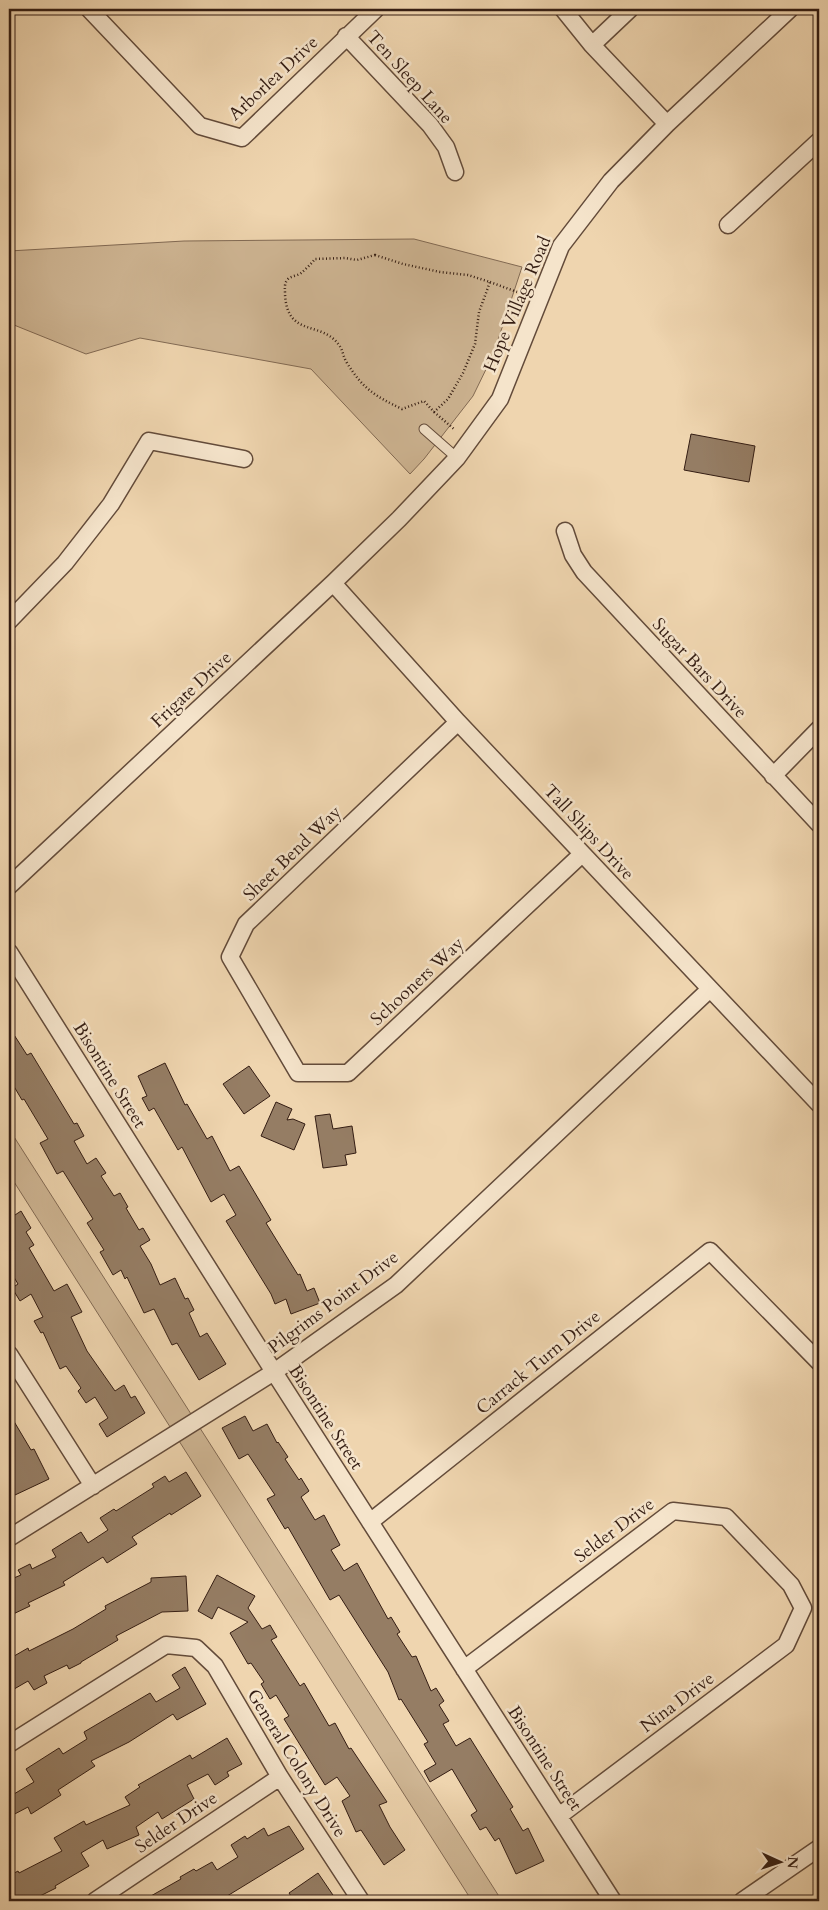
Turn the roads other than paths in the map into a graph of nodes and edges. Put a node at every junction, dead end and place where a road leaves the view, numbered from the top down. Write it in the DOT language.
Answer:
graph roads {
  1 [pos="89,9"];
  2 [pos="376,9"];
  3 [pos="563,9"];
  4 [pos="630,9"];
  5 [pos="790,9"];
  6 [pos="346,36"];
  7 [pos="592,45"];
  8 [pos="667,124"];
  9 [pos="819,141"];
  10 [pos="455,172"];
  11 [pos="728,225"];
  12 [pos="424,430"];
  13 [pos="458,458"];
  14 [pos="244,459"];
  15 [pos="399,519"];
  16 [pos="565,530"];
  17 [pos="333,583"];
  18 [pos="11,616"];
  19 [pos="458,722"];
  20 [pos="819,729"];
  21 [pos="773,776"];
  22 [pos="819,824"];
  23 [pos="582,854"];
  24 [pos="9,886"];
  25 [pos="9,952"];
  26 [pos="710,989"];
  27 [pos="276,1035"];
  28 [pos="819,1104"];
  29 [pos="9,1354"];
  30 [pos="819,1362"];
  31 [pos="274,1372"];
  32 [pos="93,1486"];
  33 [pos="370,1522"];
  34 [pos="9,1538"];
  35 [pos="803,1608"];
  36 [pos="464,1669"];
  37 [pos="9,1744"];
  38 [pos="280,1777"];
  39 [pos="559,1816"];
  40 [pos="819,1848"];
  41 [pos="95,1901"];
  42 [pos="361,1901"];
  43 [pos="614,1901"];
  44 [pos="742,1901"];
  1 -- 6 [label="street, Arborlea Drive"];
  2 -- 6 [label="street, Arborlea Drive"];
  3 -- 7 [label="street"];
  4 -- 7 [label="street"];
  5 -- 8 [label="street, Hope Village Road"];
  6 -- 10 [label="street, Ten Sleep Lane"];
  7 -- 8 [label="street"];
  8 -- 13 [label="street, Hope Village Road"];
  9 -- 11 [label="street"];
  12 -- 13 [label="lane"];
  13 -- 15 [label="street, Hope Village Road"];
  14 -- 18 [label="street"];
  15 -- 17 [label="street, Frigate Drive"];
  16 -- 21 [label="street, Sugar Bars Drive"];
  17 -- 19 [label="street, Tall Ships Drive"];
  17 -- 24 [label="street, Frigate Drive"];
  19 -- 23 [label="street, Tall Ships Drive"];
  19 -- 27 [label="street, Sheet Bend Way"];
  20 -- 21 [label="street"];
  21 -- 22 [label="street, Sugar Bars Drive"];
  23 -- 26 [label="street, Tall Ships Drive"];
  23 -- 27 [label="street, Schooners Way"];
  25 -- 31 [label="street, Bisontine Street"];
  26 -- 28 [label="street, Tall Ships Drive"];
  26 -- 31 [label="street, Pilgrims Point Drive"];
  29 -- 32 [label="street"];
  30 -- 33 [label="street, Carrack Turn Drive"];
  31 -- 32 [label="street, Pilgrims Point Drive"];
  31 -- 33 [label="street, Bisontine Street"];
  32 -- 34 [label="street, Pilgrims Point Drive"];
  33 -- 36 [label="street, Bisontine Street"];
  35 -- 36 [label="street, Selder Drive"];
  35 -- 39 [label="street, Nina Drive"];
  36 -- 39 [label="street, Bisontine Street"];
  37 -- 38 [label="street, General Colony Drive"];
  38 -- 41 [label="street, Selder Drive"];
  38 -- 42 [label="street, General Colony Drive"];
  39 -- 43 [label="street, Bisontine Street"];
  40 -- 44 [label="street"];
}
